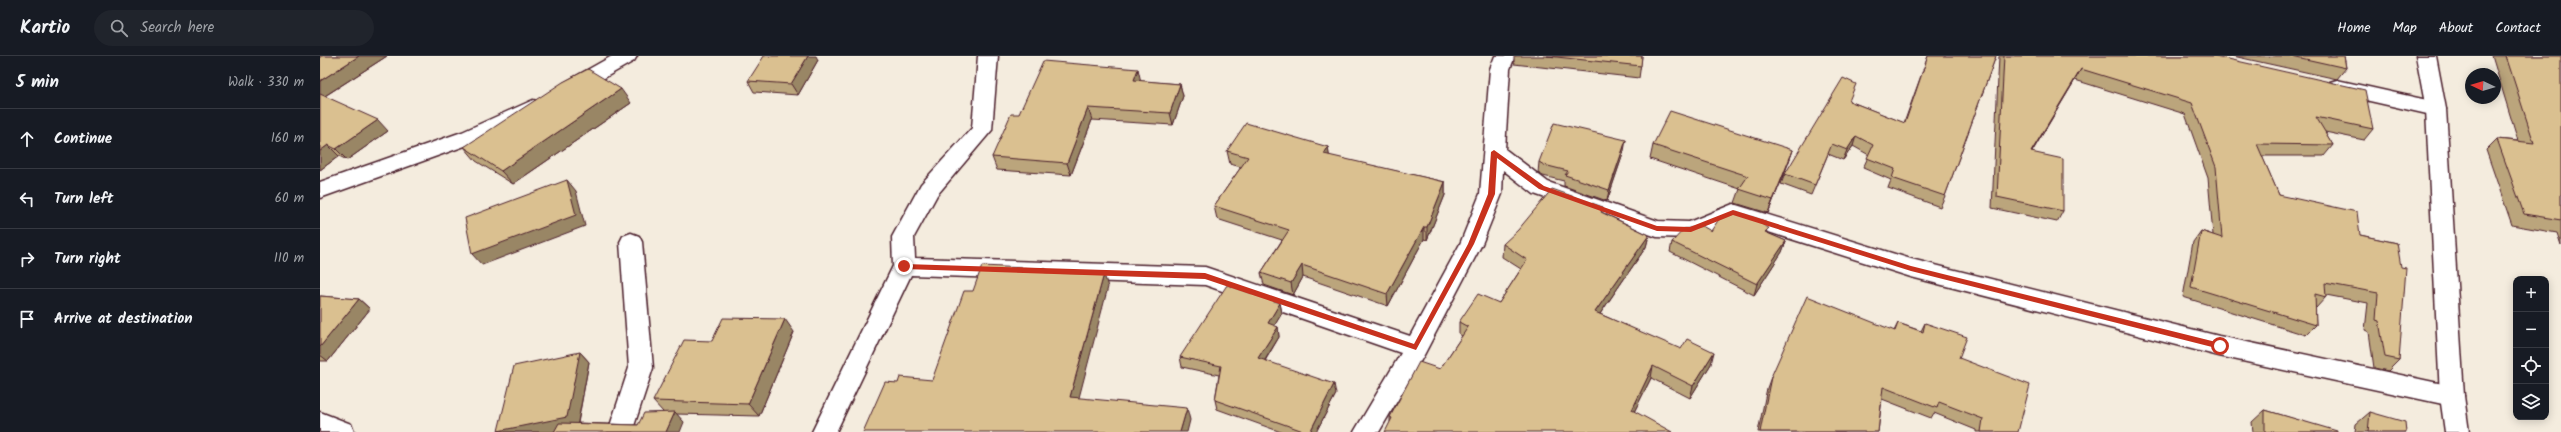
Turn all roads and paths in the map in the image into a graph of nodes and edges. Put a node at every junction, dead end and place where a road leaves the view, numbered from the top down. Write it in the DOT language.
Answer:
graph roads {
  1 [pos="628,56"];
  2 [pos="988,56"];
  3 [pos="1505,56"];
  4 [pos="2426,56"];
  5 [pos="2320,83"];
  6 [pos="2436,109"];
  7 [pos="1494,152"];
  8 [pos="320,190"];
  9 [pos="631,242"];
  10 [pos="904,266"];
  11 [pos="1416,348"];
  12 [pos="2452,396"];
  13 [pos="320,423"];
  14 [pos="342,432"];
  15 [pos="620,432"];
  16 [pos="824,432"];
  17 [pos="1366,432"];
  18 [pos="2457,432"];
  1 -- 8 [label="street"];
  2 -- 10 [label="street"];
  3 -- 7 [label="street"];
  4 -- 6 [label="street"];
  5 -- 6 [label="street"];
  6 -- 12 [label="street"];
  7 -- 11 [label="street"];
  7 -- 12 [label="street"];
  9 -- 15 [label="street"];
  10 -- 11 [label="street"];
  10 -- 16 [label="street"];
  11 -- 17 [label="street"];
  12 -- 18 [label="street"];
  13 -- 14 [label="street"];
}
